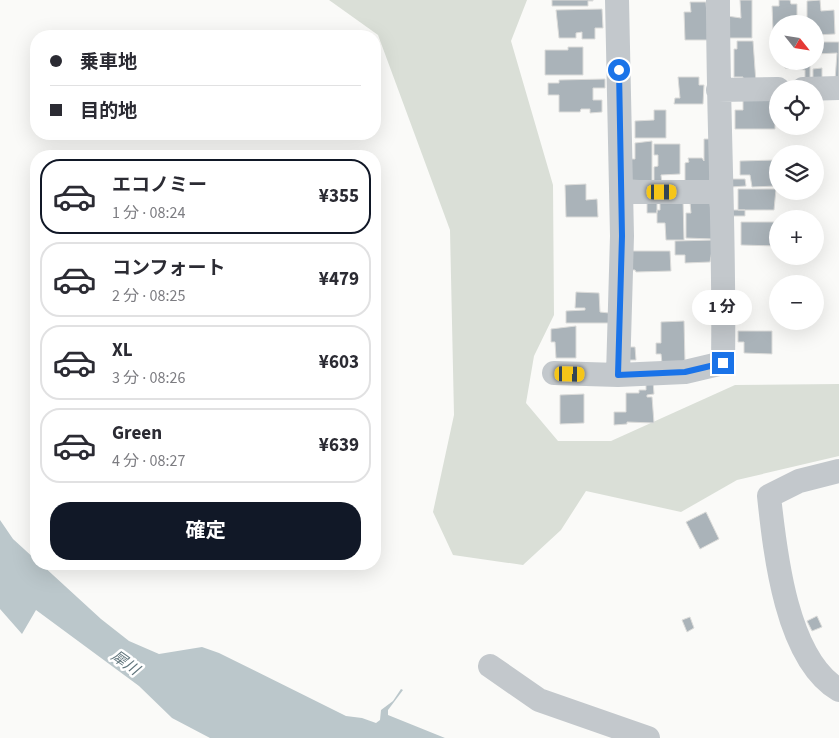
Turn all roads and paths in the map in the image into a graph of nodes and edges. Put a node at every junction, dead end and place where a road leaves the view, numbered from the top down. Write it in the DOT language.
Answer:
graph roads {
  1 [pos="616,0"];
  2 [pos="718,0"];
  3 [pos="824,88"];
  4 [pos="839,88"];
  5 [pos="769,89"];
  6 [pos="718,90"];
  7 [pos="622,192"];
  8 [pos="722,192"];
  9 [pos="554,373"];
  10 [pos="618,375"];
  11 [pos="839,471"];
  12 [pos="490,666"];
  13 [pos="839,690"];
  14 [pos="648,738"];
  1 -- 7 [label="street"];
  2 -- 6 [label="street"];
  3 -- 4 [label="street"];
  5 -- 6 [label="street"];
  6 -- 8 [label="street"];
  7 -- 8 [label="street"];
  7 -- 10 [label="street"];
  8 -- 10 [label="street"];
  9 -- 10 [label="street"];
  11 -- 13 [label="street"];
  12 -- 14 [label="street"];
}
